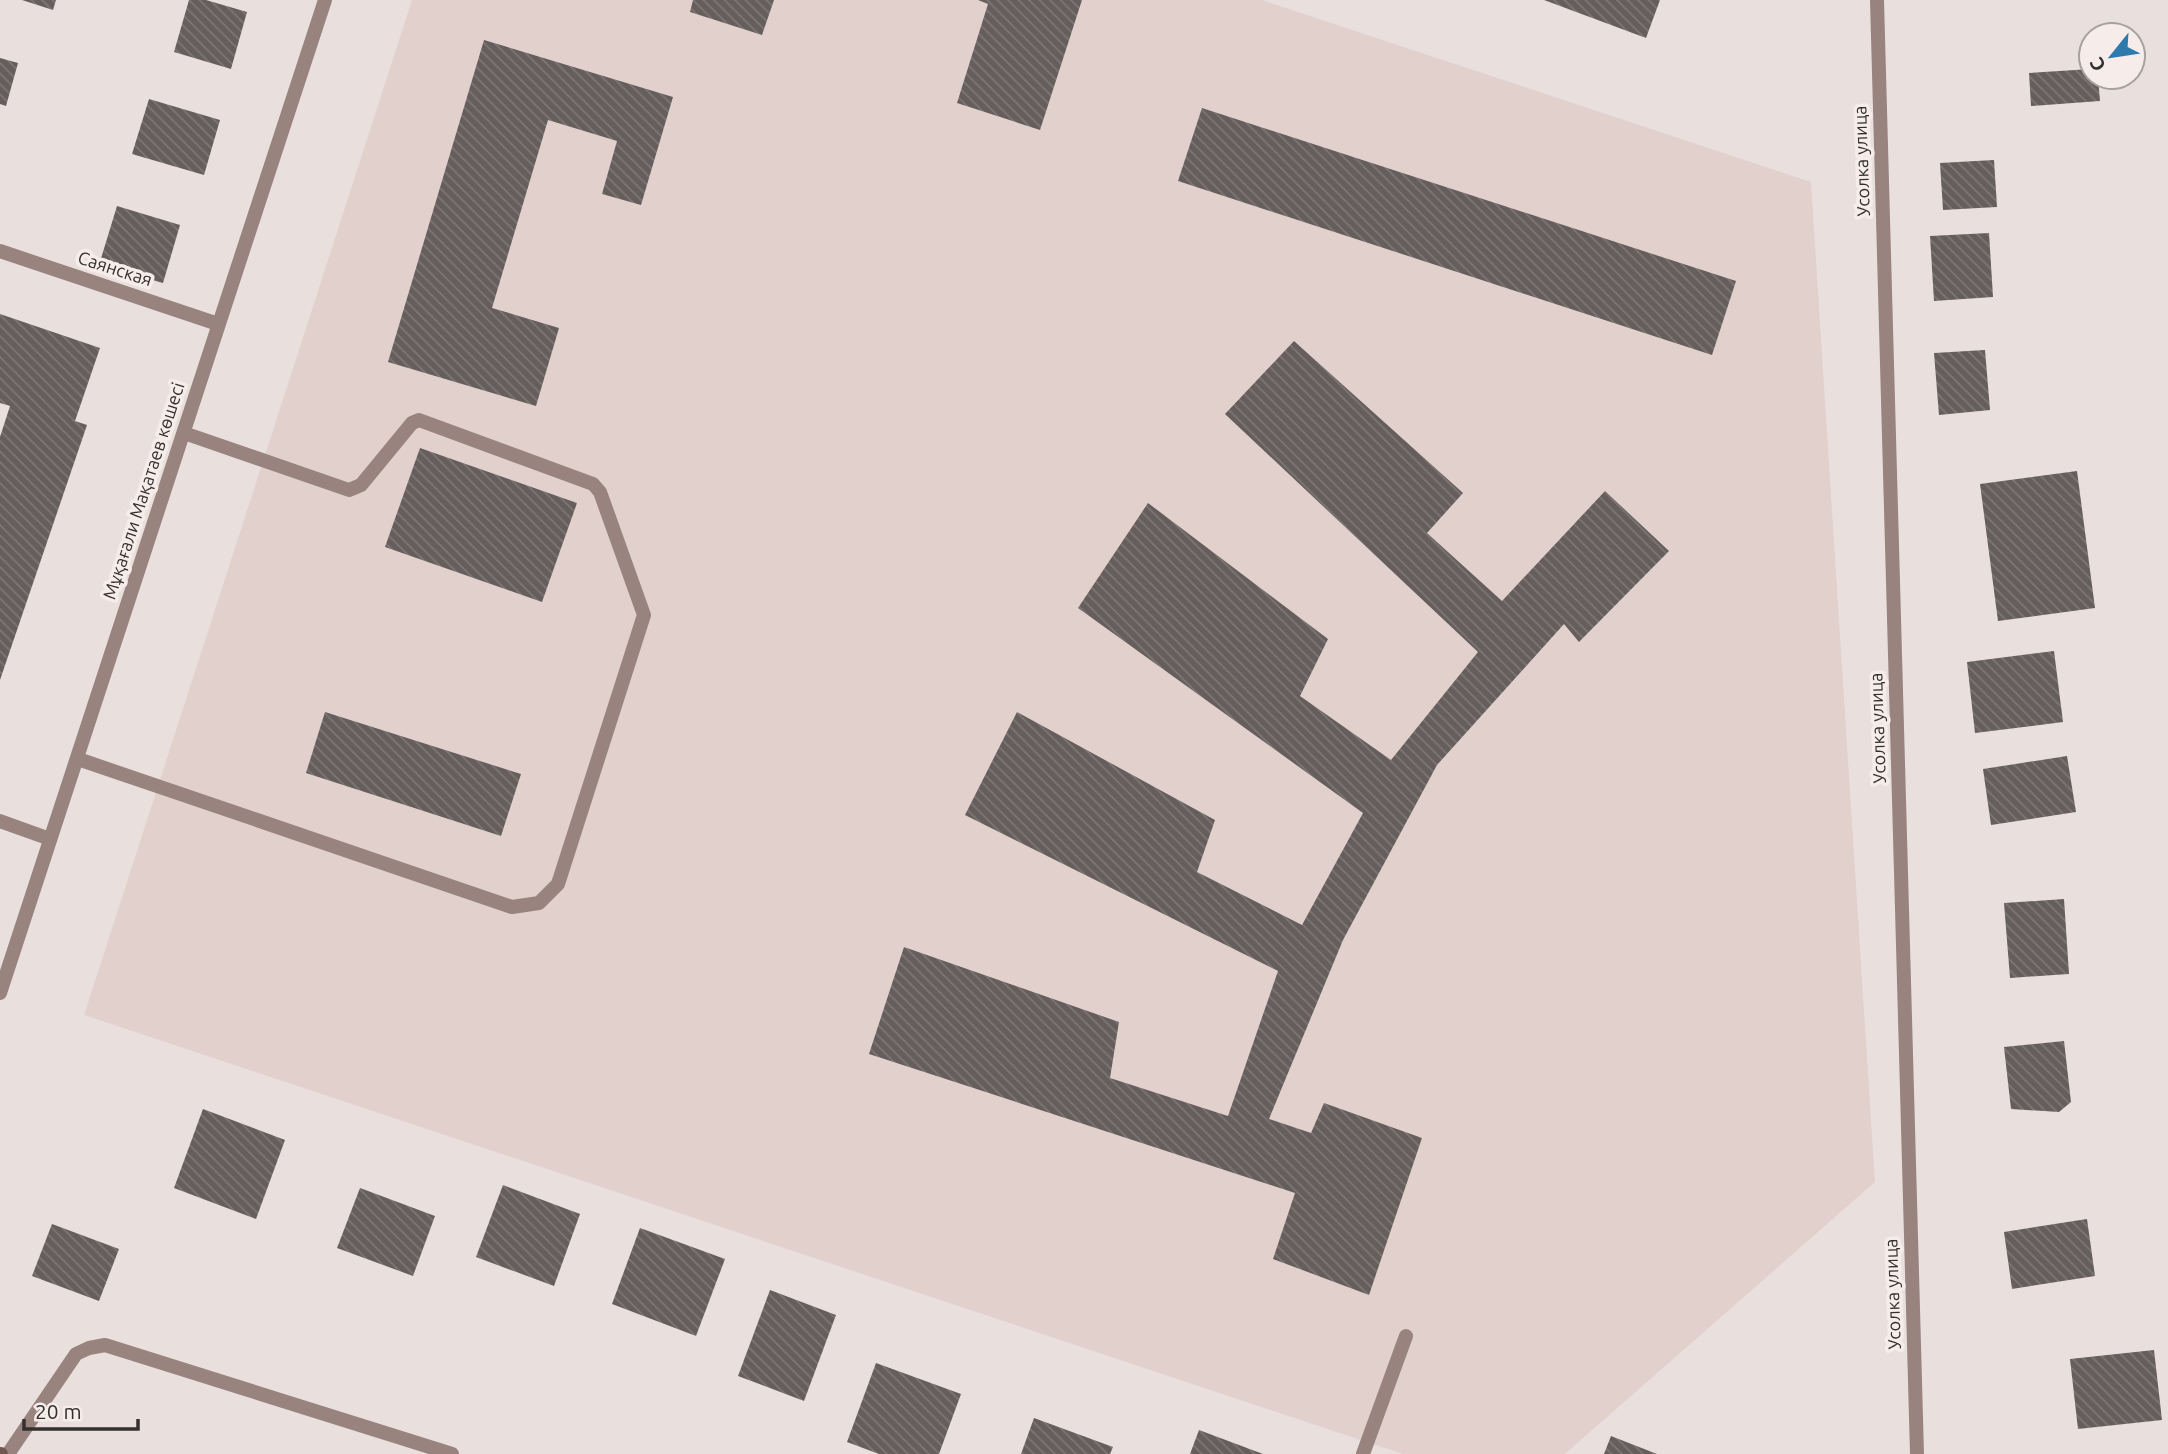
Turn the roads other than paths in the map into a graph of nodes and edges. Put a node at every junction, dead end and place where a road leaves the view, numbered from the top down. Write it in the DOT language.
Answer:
graph roads {
  1 [pos="325,0"];
  2 [pos="1877,0"];
  3 [pos="0,251"];
  4 [pos="218,324"];
  5 [pos="184,433"];
  6 [pos="78,759"];
  7 [pos="0,821"];
  8 [pos="50,839"];
  9 [pos="0,993"];
  10 [pos="1406,1336"];
  11 [pos="8,1454"];
  12 [pos="452,1454"];
  13 [pos="1363,1454"];
  14 [pos="1917,1454"];
  1 -- 4 [label="street, Мұқағали Мақатаев көшесі"];
  2 -- 14 [label="street, Усолка улица"];
  3 -- 4 [label="street, Саянская"];
  4 -- 5 [label="street, Мұқағали Мақатаев көшесі"];
  5 -- 6 [label="street, Мұқағали Мақатаев көшесі"];
  5 -- 6 [label="street"];
  6 -- 8 [label="street, Мұқағали Мақатаев көшесі"];
  7 -- 8 [label="street"];
  8 -- 9 [label="street, Мұқағали Мақатаев көшесі"];
  10 -- 13 [label="street"];
  11 -- 12 [label="street"];
}
